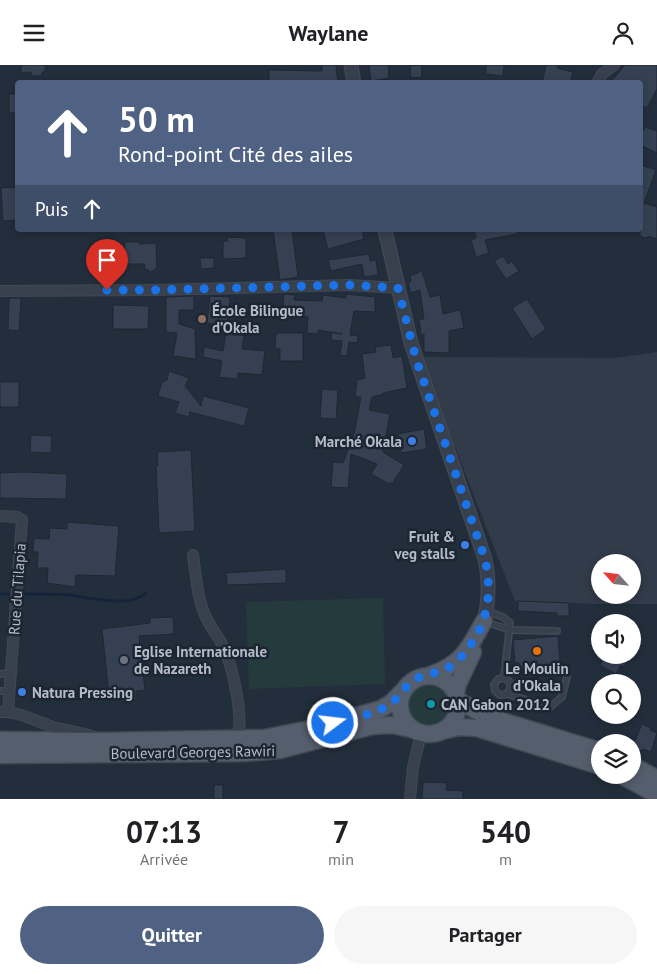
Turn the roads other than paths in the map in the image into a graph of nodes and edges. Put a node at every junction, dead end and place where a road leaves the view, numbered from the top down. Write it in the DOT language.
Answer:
graph roads {
  1 [pos="351,65"];
  2 [pos="614,65"];
  3 [pos="354,80"];
  4 [pos="599,80"];
  5 [pos="385,232"];
  6 [pos="398,288"];
  7 [pos="0,291"];
  8 [pos="0,516"];
  9 [pos="193,555"];
  10 [pos="485,616"];
  11 [pos="510,630"];
  12 [pos="557,631"];
  13 [pos="0,673"];
  14 [pos="11,673"];
  15 [pos="430,675"];
  16 [pos="567,677"];
  17 [pos="504,678"];
  18 [pos="5,691"];
  19 [pos="403,691"];
  20 [pos="507,694"];
  21 [pos="458,697"];
  22 [pos="4,712"];
  23 [pos="446,730"];
  24 [pos="416,731"];
  25 [pos="238,739"];
  26 [pos="0,740"];
  27 [pos="105,741"];
  28 [pos="591,748"];
  29 [pos="0,755"];
  30 [pos="591,763"];
  31 [pos="641,770"];
  32 [pos="657,779"];
  33 [pos="637,784"];
  34 [pos="657,795"];
  35 [pos="410,799"];
  1 -- 3 [label="street"];
  2 -- 4 [label="street"];
  5 -- 6 [label="street"];
  6 -- 7 [label="street"];
  6 -- 10 [label="street"];
  8 -- 14 [label="street, Rue du Tilapia"];
  9 -- 25 [label="street"];
  10 -- 11 [label="lane"];
  10 -- 11 [label="lane"];
  10 -- 15 [label="main road"];
  10 -- 21 [label="main road"];
  11 -- 12 [label="lane"];
  11 -- 17 [label="lane"];
  13 -- 14 [label="lane"];
  14 -- 18 [label="street, Rue du Tilapia"];
  15 -- 19 [label="main road"];
  15 -- 21 [label="main road"];
  16 -- 20 [label="lane"];
  17 -- 20 [label="lane"];
  17 -- 20 [label="lane"];
  18 -- 22 [label="street, Rue du Tilapia"];
  19 -- 24 [label="main road"];
  19 -- 25 [label="main road, Boulevard Georges Rawiri"];
  21 -- 23 [label="main road"];
  21 -- 28 [label="main road"];
  22 -- 27 [label="street"];
  23 -- 24 [label="main road"];
  23 -- 30 [label="main road"];
  24 -- 29 [label="main road, Boulevard Georges Rawiri"];
  24 -- 35 [label="street"];
  25 -- 27 [label="main road, Boulevard Georges Rawiri"];
  26 -- 27 [label="main road, Boulevard Georges Rawiri"];
  31 -- 32 [label="main road"];
  33 -- 34 [label="main road"];
}
